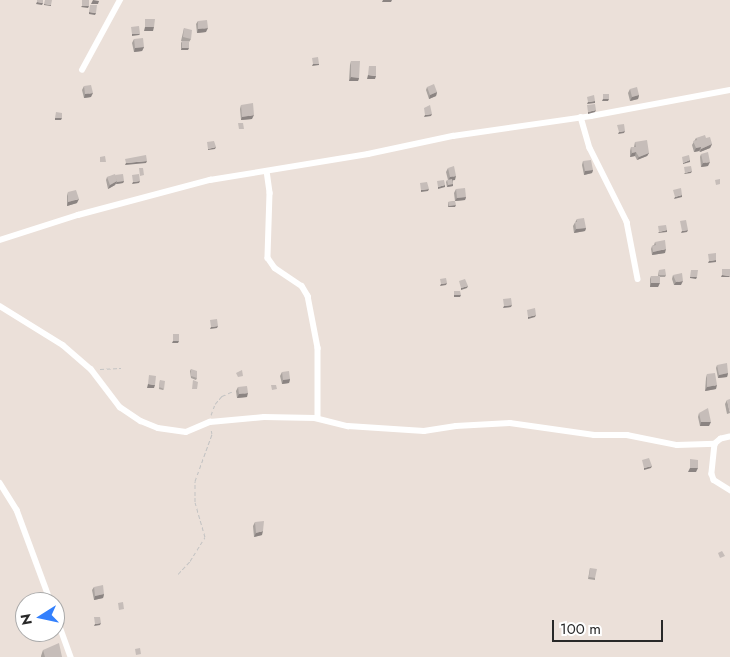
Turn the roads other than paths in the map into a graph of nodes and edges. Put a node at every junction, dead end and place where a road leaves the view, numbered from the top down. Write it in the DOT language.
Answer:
graph roads {
  1 [pos="120,0"];
  2 [pos="82,70"];
  3 [pos="730,90"];
  4 [pos="581,117"];
  5 [pos="267,171"];
  6 [pos="0,240"];
  7 [pos="638,279"];
  8 [pos="0,306"];
  9 [pos="318,418"];
  10 [pos="730,437"];
  11 [pos="715,444"];
  12 [pos="0,483"];
  13 [pos="730,490"];
  14 [pos="47,592"];
  15 [pos="65,640"];
  16 [pos="71,657"];
  1 -- 2 [label="street"];
  3 -- 4 [label="street"];
  4 -- 5 [label="street"];
  4 -- 7 [label="street"];
  5 -- 6 [label="street"];
  5 -- 9 [label="street"];
  8 -- 9 [label="street"];
  9 -- 11 [label="street"];
  10 -- 11 [label="street"];
  11 -- 13 [label="street"];
  12 -- 14 [label="street"];
  15 -- 16 [label="street"];
}
